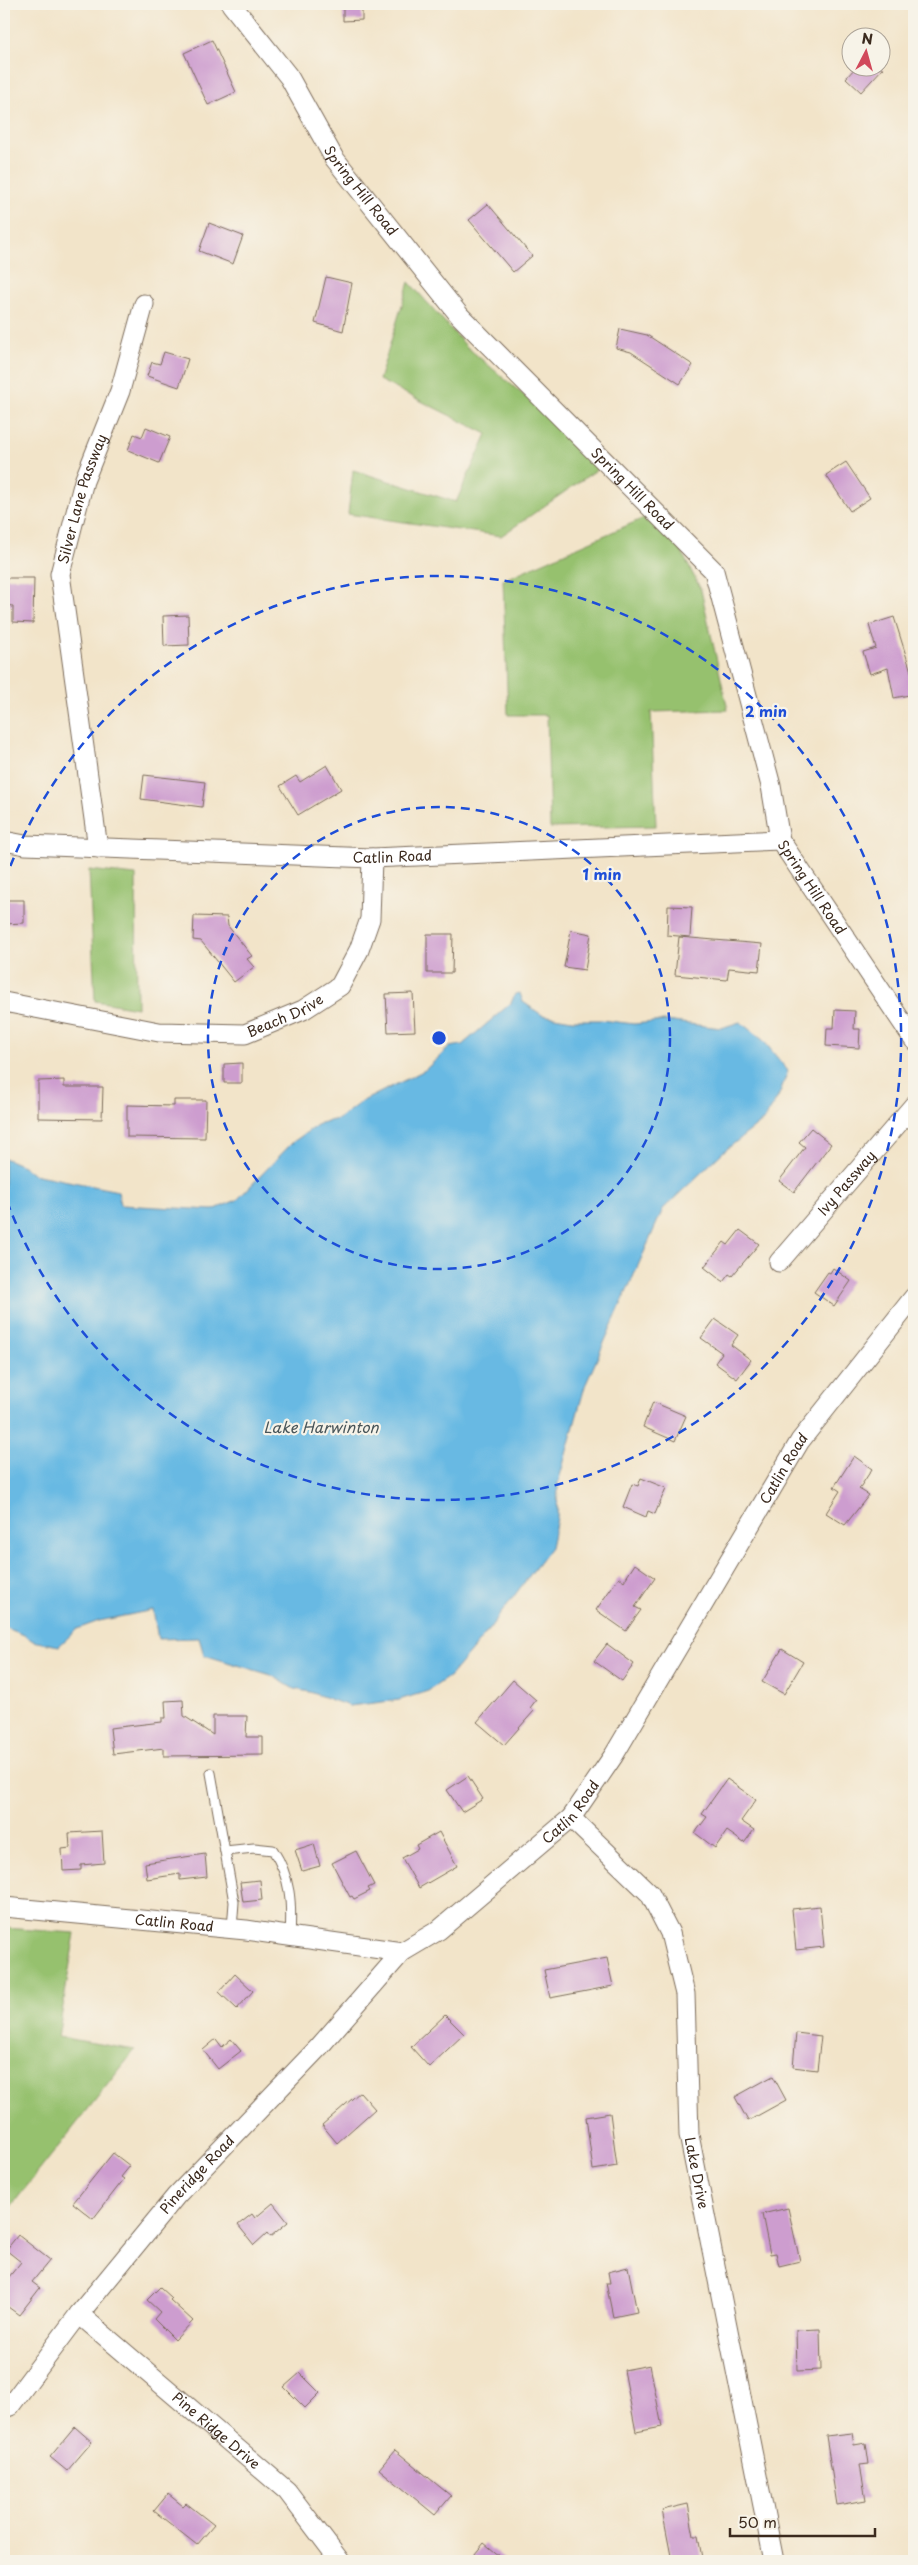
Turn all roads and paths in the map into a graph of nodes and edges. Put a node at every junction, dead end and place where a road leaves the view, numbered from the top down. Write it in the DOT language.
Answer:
graph roads {
  1 [pos="231,4"];
  2 [pos="144,304"];
  3 [pos="780,840"];
  4 [pos="4,841"];
  5 [pos="98,848"];
  6 [pos="372,858"];
  7 [pos="4,1002"];
  8 [pos="914,1040"];
  9 [pos="914,1105"];
  10 [pos="778,1262"];
  11 [pos="914,1297"];
  12 [pos="211,1773"];
  13 [pos="571,1818"];
  14 [pos="225,1850"];
  15 [pos="4,1907"];
  16 [pos="232,1930"];
  17 [pos="290,1936"];
  18 [pos="402,1952"];
  19 [pos="79,2314"];
  20 [pos="4,2408"];
  21 [pos="340,2561"];
  22 [pos="774,2561"];
  1 -- 3 [label="street, Spring Hill Road"];
  2 -- 5 [label="street, Silver Lane Passway"];
  3 -- 6 [label="street, Catlin Road"];
  3 -- 8 [label="street, Spring Hill Road"];
  4 -- 5 [label="street, Catlin Road"];
  5 -- 6 [label="street, Catlin Road"];
  6 -- 7 [label="street, Beach Drive"];
  9 -- 10 [label="street, Ivy Passway"];
  11 -- 13 [label="street, Catlin Road"];
  12 -- 14 [label="lane"];
  13 -- 18 [label="street, Catlin Road"];
  13 -- 22 [label="street, Lake Drive"];
  14 -- 16 [label="lane"];
  14 -- 17 [label="lane"];
  15 -- 16 [label="street, Catlin Road"];
  16 -- 17 [label="street, Catlin Road"];
  17 -- 18 [label="street, Catlin Road"];
  18 -- 19 [label="street, Pineridge Road"];
  19 -- 20 [label="street, Pineridge Road"];
  19 -- 21 [label="street, Pine Ridge Drive"];
}
